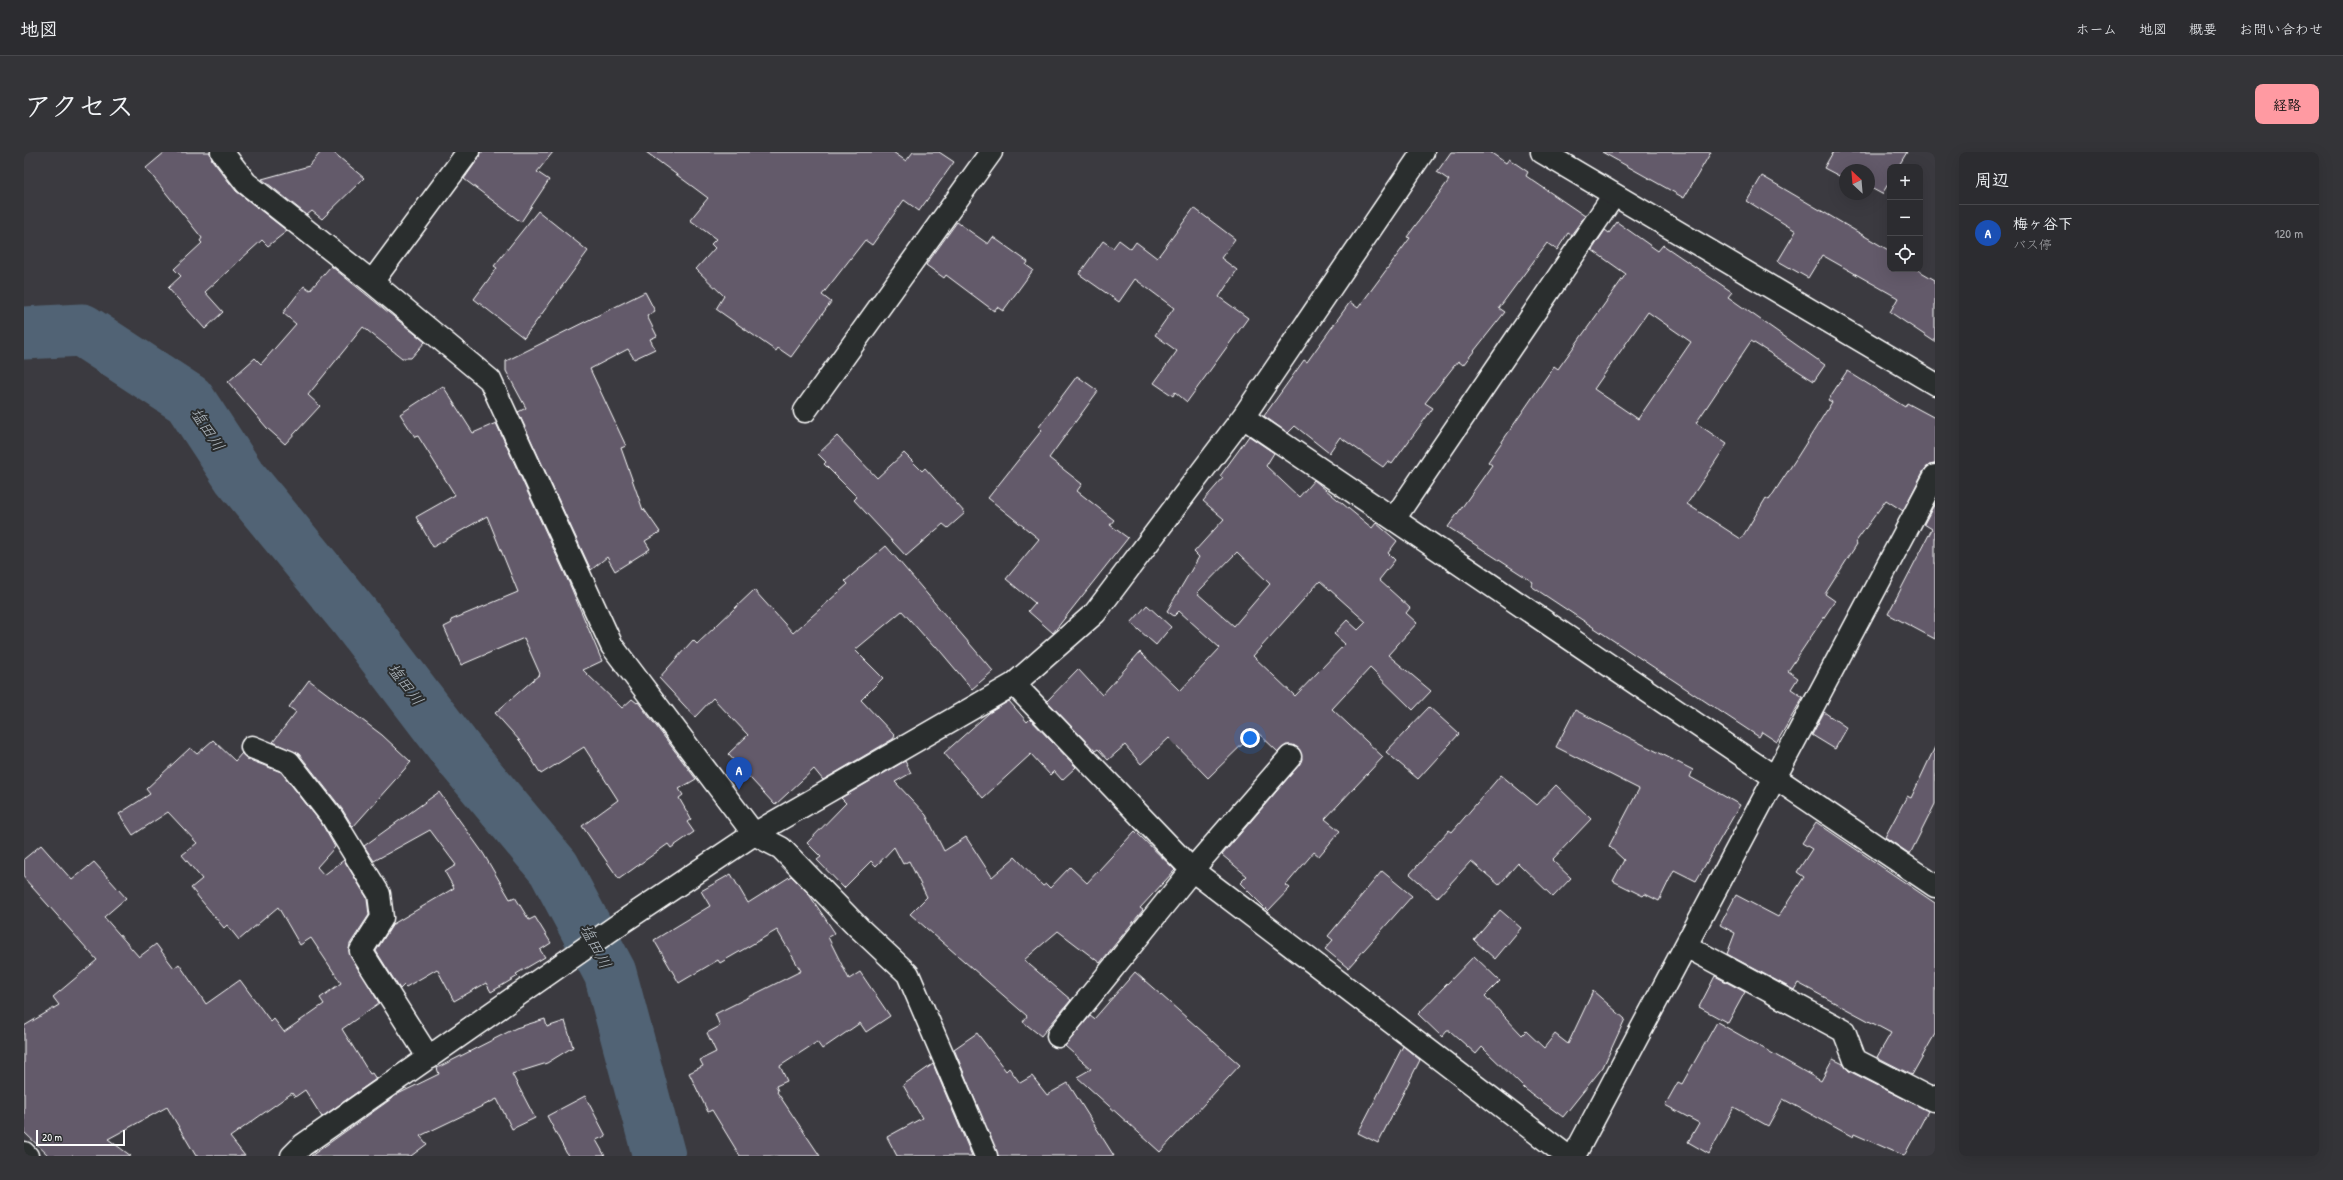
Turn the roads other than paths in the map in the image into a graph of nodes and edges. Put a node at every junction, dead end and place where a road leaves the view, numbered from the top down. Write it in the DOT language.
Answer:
graph roads {
  1 [pos="222,152"];
  2 [pos="468,152"];
  3 [pos="991,152"];
  4 [pos="1423,152"];
  5 [pos="1542,152"];
  6 [pos="1614,195"];
  7 [pos="372,282"];
  8 [pos="1935,384"];
  9 [pos="805,411"];
  10 [pos="1243,417"];
  11 [pos="1935,476"];
  12 [pos="1394,519"];
  13 [pos="1014,684"];
  14 [pos="252,747"];
  15 [pos="1290,757"];
  16 [pos="1775,778"];
  17 [pos="754,834"];
  18 [pos="1192,870"];
  19 [pos="1935,886"];
  20 [pos="1686,946"];
  21 [pos="1058,1036"];
  22 [pos="429,1058"];
  23 [pos="1935,1097"];
  24 [pos="24,1153"];
  25 [pos="27,1156"];
  26 [pos="292,1156"];
  27 [pos="986,1156"];
  28 [pos="1567,1156"];
  29 [pos="1574,1156"];
  1 -- 7 [label="street"];
  2 -- 7 [label="street"];
  3 -- 9 [label="street"];
  4 -- 10 [label="street"];
  5 -- 6 [label="street"];
  6 -- 8 [label="street"];
  6 -- 12 [label="street"];
  7 -- 17 [label="street"];
  10 -- 12 [label="street"];
  10 -- 13 [label="street"];
  11 -- 16 [label="street"];
  12 -- 16 [label="street"];
  13 -- 17 [label="street"];
  13 -- 18 [label="street"];
  14 -- 22 [label="street"];
  15 -- 18 [label="street"];
  16 -- 19 [label="street"];
  16 -- 20 [label="street"];
  17 -- 22 [label="street"];
  17 -- 27 [label="street"];
  18 -- 21 [label="street"];
  18 -- 28 [label="street"];
  20 -- 23 [label="street"];
  20 -- 29 [label="street"];
  22 -- 26 [label="street"];
  24 -- 25 [label="street"];
}
